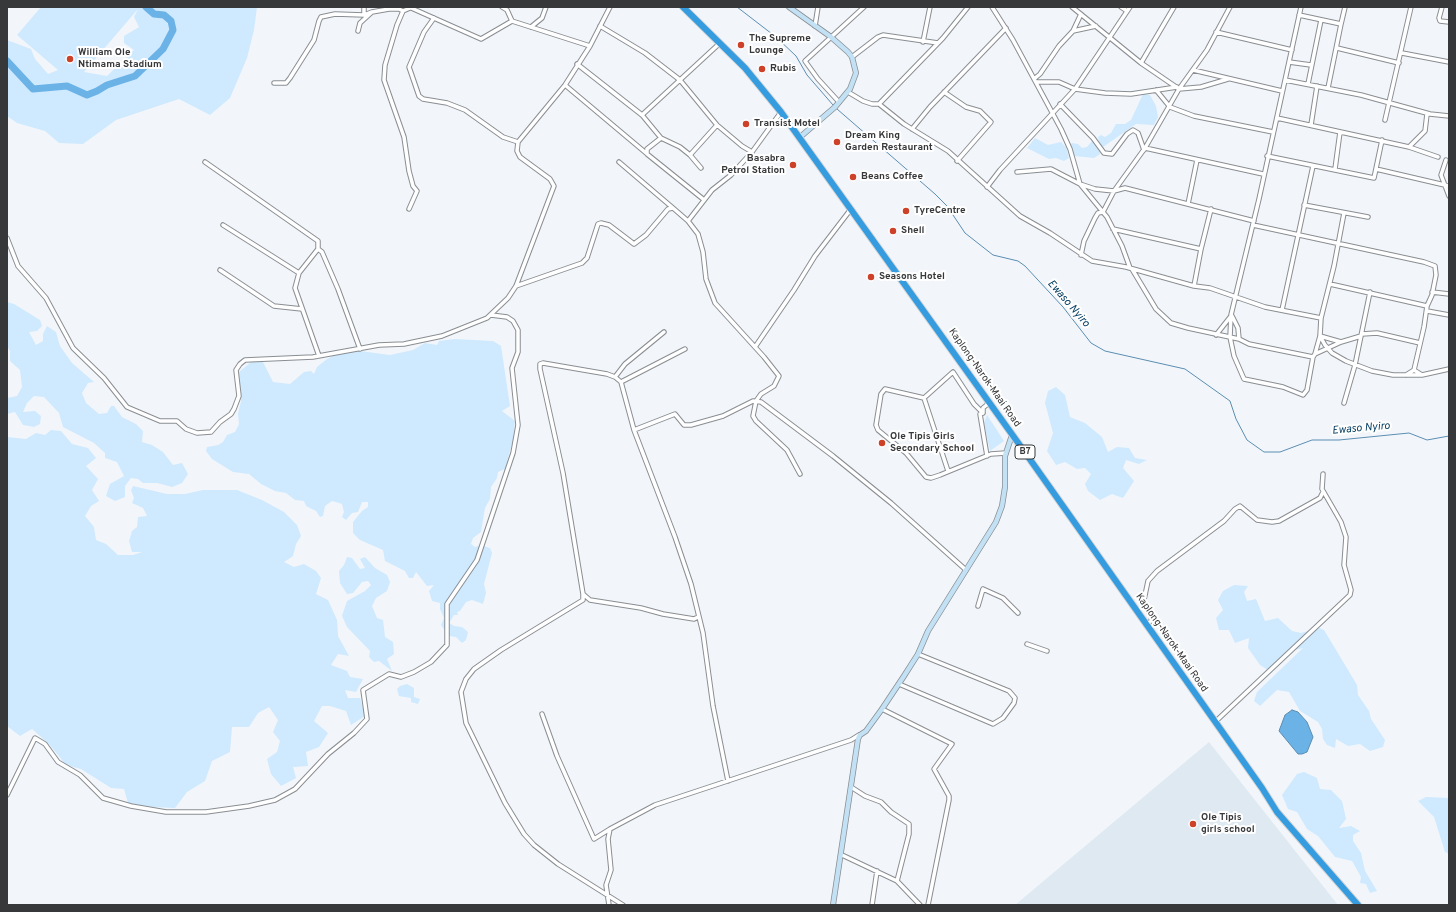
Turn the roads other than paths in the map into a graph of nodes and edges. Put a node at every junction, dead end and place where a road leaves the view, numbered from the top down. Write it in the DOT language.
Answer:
graph roads {
  1 [pos="364,7"];
  2 [pos="409,7"];
  3 [pos="502,7"];
  4 [pos="546,7"];
  5 [pos="610,7"];
  6 [pos="683,7"];
  7 [pos="788,7"];
  8 [pos="818,7"];
  9 [pos="864,7"];
  10 [pos="930,7"];
  11 [pos="968,7"];
  12 [pos="992,7"];
  13 [pos="1073,7"];
  14 [pos="1121,7"];
  15 [pos="1130,7"];
  16 [pos="1174,7"];
  17 [pos="1230,7"];
  18 [pos="1301,7"];
  19 [pos="1345,7"];
  20 [pos="1411,7"];
  21 [pos="1442,7"];
  22 [pos="397,8"];
  23 [pos="403,11"];
  24 [pos="1128,11"];
  25 [pos="372,12"];
  26 [pos="1081,14"];
  27 [pos="364,15"];
  28 [pos="1299,16"];
  29 [pos="434,18"];
  30 [pos="1321,20"];
  31 [pos="512,21"];
  32 [pos="1449,22"];
  33 [pos="1341,24"];
  34 [pos="600,26"];
  35 [pos="815,26"];
  36 [pos="1096,26"];
  37 [pos="531,27"];
  38 [pos="1006,28"];
  39 [pos="1073,30"];
  40 [pos="358,31"];
  41 [pos="1216,32"];
  42 [pos="831,37"];
  43 [pos="1109,39"];
  44 [pos="923,42"];
  45 [pos="720,43"];
  46 [pos="938,43"];
  47 [pos="590,46"];
  48 [pos="1337,48"];
  49 [pos="1292,50"];
  50 [pos="1402,53"];
  51 [pos="852,57"];
  52 [pos="1289,62"];
  53 [pos="1449,62"];
  54 [pos="1141,63"];
  55 [pos="1399,63"];
  56 [pos="577,64"];
  57 [pos="1311,66"];
  58 [pos="1193,70"];
  59 [pos="1228,79"];
  60 [pos="680,80"];
  61 [pos="1035,80"];
  62 [pos="1285,80"];
  63 [pos="274,83"];
  64 [pos="1308,84"];
  65 [pos="565,85"];
  66 [pos="1317,86"];
  67 [pos="1178,88"];
  68 [pos="1328,88"];
  69 [pos="1075,89"];
  70 [pos="1156,90"];
  71 [pos="1282,91"];
  72 [pos="848,92"];
  73 [pos="944,92"];
  74 [pos="840,102"];
  75 [pos="1389,103"];
  76 [pos="879,104"];
  77 [pos="1060,104"];
  78 [pos="1170,107"];
  79 [pos="781,112"];
  80 [pos="1053,112"];
  81 [pos="1427,114"];
  82 [pos="642,115"];
  83 [pos="1449,116"];
  84 [pos="1277,118"];
  85 [pos="1385,120"];
  86 [pos="717,125"];
  87 [pos="1311,125"];
  88 [pos="912,129"];
  89 [pos="1273,132"];
  90 [pos="1340,132"];
  91 [pos="661,138"];
  92 [pos="799,138"];
  93 [pos="1382,140"];
  94 [pos="518,142"];
  95 [pos="1409,147"];
  96 [pos="1144,149"];
  97 [pos="752,152"];
  98 [pos="646,153"];
  99 [pos="690,155"];
  100 [pos="1267,156"];
  101 [pos="1438,157"];
  102 [pos="1197,160"];
  103 [pos="1446,160"];
  104 [pos="957,161"];
  105 [pos="205,162"];
  106 [pos="619,162"];
  107 [pos="1313,166"];
  108 [pos="701,168"];
  109 [pos="1335,169"];
  110 [pos="1376,169"];
  111 [pos="1017,172"];
  112 [pos="1263,174"];
  113 [pos="1080,184"];
  114 [pos="1444,185"];
  115 [pos="1449,186"];
  116 [pos="987,187"];
  117 [pos="1114,190"];
  118 [pos="1449,196"];
  119 [pos="704,199"];
  120 [pos="1188,204"];
  121 [pos="1304,205"];
  122 [pos="673,208"];
  123 [pos="851,209"];
  124 [pos="1211,209"];
  125 [pos="409,210"];
  126 [pos="1103,212"];
  127 [pos="1344,213"];
  128 [pos="1368,217"];
  129 [pos="688,221"];
  130 [pos="1253,223"];
  131 [pos="223,225"];
  132 [pos="1113,229"];
  133 [pos="1297,234"];
  134 [pos="7,238"];
  135 [pos="1338,244"];
  136 [pos="318,249"];
  137 [pos="1201,249"];
  138 [pos="1081,255"];
  139 [pos="1131,268"];
  140 [pos="220,270"];
  141 [pos="299,273"];
  142 [pos="1330,284"];
  143 [pos="516,286"];
  144 [pos="1194,286"];
  145 [pos="1370,292"];
  146 [pos="1432,292"];
  147 [pos="1449,294"];
  148 [pos="1237,296"];
  149 [pos="1427,306"];
  150 [pos="302,308"];
  151 [pos="1282,310"];
  152 [pos="1427,310"];
  153 [pos="492,314"];
  154 [pos="1232,315"];
  155 [pos="1449,315"];
  156 [pos="1321,318"];
  157 [pos="664,332"];
  158 [pos="1216,335"];
  159 [pos="1362,335"];
  160 [pos="1320,336"];
  161 [pos="1230,337"];
  162 [pos="1239,339"];
  163 [pos="1341,342"];
  164 [pos="1420,343"];
  165 [pos="755,347"];
  166 [pos="360,348"];
  167 [pos="685,349"];
  168 [pos="1327,349"];
  169 [pos="319,356"];
  170 [pos="1314,356"];
  171 [pos="1355,365"];
  172 [pos="1449,369"];
  173 [pos="1414,370"];
  174 [pos="1406,375"];
  175 [pos="1422,375"];
  176 [pos="615,377"];
  177 [pos="621,382"];
  178 [pos="924,398"];
  179 [pos="756,401"];
  180 [pos="989,403"];
  181 [pos="1344,403"];
  182 [pos="983,413"];
  183 [pos="634,430"];
  184 [pos="1012,435"];
  185 [pos="1006,453"];
  186 [pos="987,456"];
  187 [pos="948,471"];
  188 [pos="800,474"];
  189 [pos="1323,474"];
  190 [pos="1323,492"];
  191 [pos="966,570"];
  192 [pos="583,594"];
  193 [pos="978,606"];
  194 [pos="1018,613"];
  195 [pos="698,617"];
  196 [pos="1146,625"];
  197 [pos="1027,644"];
  198 [pos="1047,650"];
  199 [pos="918,654"];
  200 [pos="899,684"];
  201 [pos="882,710"];
  202 [pos="542,714"];
  203 [pos="1215,722"];
  204 [pos="860,735"];
  205 [pos="728,781"];
  206 [pos="851,787"];
  207 [pos="7,795"];
  208 [pos="610,828"];
  209 [pos="842,855"];
  210 [pos="877,871"];
  211 [pos="897,881"];
  212 [pos="607,895"];
  213 [pos="1355,904"];
  214 [pos="609,905"];
  215 [pos="623,905"];
  216 [pos="833,905"];
  217 [pos="872,905"];
  218 [pos="920,905"];
  219 [pos="928,905"];
  1 -- 27 [label="street"];
  2 -- 23 [label="street"];
  2 -- 29 [label="street"];
  3 -- 31 [label="street"];
  4 -- 37 [label="street"];
  5 -- 34 [label="street"];
  6 -- 45 [label="highway, Kaplong-Narok-Maai Road / B7"];
  7 -- 35 [label="main road"];
  8 -- 35 [label="street"];
  9 -- 42 [label="street"];
  10 -- 44 [label="street"];
  11 -- 46 [label="street"];
  12 -- 38 [label="street"];
  13 -- 26 [label="street"];
  14 -- 24 [label="street"];
  15 -- 24 [label="street"];
  16 -- 54 [label="street"];
  17 -- 41 [label="street"];
  18 -- 28 [label="street"];
  19 -- 33 [label="street"];
  20 -- 50 [label="street"];
  21 -- 32 [label="street"];
  22 -- 23 [label="street"];
  22 -- 25 [label="street"];
  23 -- 125 [label="street"];
  24 -- 43 [label="street"];
  25 -- 27 [label="street"];
  25 -- 40 [label="street"];
  26 -- 36 [label="street"];
  26 -- 39 [label="street"];
  27 -- 63 [label="street"];
  28 -- 30 [label="street"];
  28 -- 49 [label="street"];
  29 -- 31 [label="street"];
  29 -- 94 [label="street"];
  30 -- 33 [label="street"];
  30 -- 57 [label="street"];
  31 -- 37 [label="street"];
  33 -- 48 [label="street"];
  34 -- 47 [label="street"];
  34 -- 60 [label="street"];
  35 -- 42 [label="main road"];
  36 -- 39 [label="street"];
  36 -- 43 [label="street"];
  37 -- 47 [label="street"];
  38 -- 61 [label="street"];
  38 -- 73 [label="street"];
  39 -- 61 [label="street"];
  41 -- 49 [label="street"];
  41 -- 58 [label="street"];
  42 -- 51 [label="main road"];
  42 -- 74 [label="street"];
  43 -- 54 [label="street"];
  43 -- 69 [label="street"];
  44 -- 46 [label="street"];
  44 -- 51 [label="street"];
  45 -- 60 [label="street"];
  45 -- 79 [label="highway, Kaplong-Narok-Maai Road / B7"];
  46 -- 76 [label="street"];
  47 -- 56 [label="street"];
  48 -- 55 [label="street"];
  48 -- 68 [label="street"];
  49 -- 52 [label="street"];
  50 -- 53 [label="street"];
  50 -- 55 [label="street"];
  51 -- 72 [label="main road"];
  52 -- 57 [label="street"];
  52 -- 62 [label="street"];
  54 -- 67 [label="street"];
  55 -- 75 [label="street"];
  56 -- 65 [label="street"];
  56 -- 82 [label="street"];
  57 -- 64 [label="street"];
  58 -- 59 [label="street"];
  58 -- 67 [label="street"];
  59 -- 67 [label="street"];
  59 -- 71 [label="street"];
  60 -- 82 [label="street"];
  60 -- 86 [label="street"];
  61 -- 69 [label="street"];
  61 -- 80 [label="street"];
  62 -- 64 [label="street"];
  62 -- 71 [label="street"];
  64 -- 66 [label="street"];
  65 -- 94 [label="street"];
  65 -- 98 [label="street"];
  66 -- 68 [label="street"];
  66 -- 87 [label="street"];
  67 -- 70 [label="street"];
  67 -- 78 [label="street"];
  68 -- 75 [label="street"];
  69 -- 70 [label="street"];
  69 -- 77 [label="street"];
  70 -- 78 [label="street"];
  71 -- 84 [label="street"];
  72 -- 74 [label="main road"];
  72 -- 76 [label="street"];
  73 -- 88 [label="street"];
  73 -- 104 [label="street"];
  74 -- 92 [label="main road"];
  75 -- 81 [label="street"];
  75 -- 85 [label="street"];
  76 -- 88 [label="street"];
  77 -- 80 [label="street"];
  77 -- 96 [label="street"];
  78 -- 89 [label="street"];
  78 -- 96 [label="street"];
  79 -- 92 [label="highway, Kaplong-Narok-Maai Road / B7"];
  79 -- 97 [label="street"];
  80 -- 113 [label="street"];
  80 -- 116 [label="street"];
  81 -- 83 [label="street"];
  81 -- 95 [label="street"];
  82 -- 91 [label="street"];
  84 -- 87 [label="street"];
  84 -- 89 [label="street"];
  86 -- 97 [label="street"];
  86 -- 99 [label="street"];
  87 -- 90 [label="street"];
  88 -- 104 [label="street"];
  89 -- 100 [label="street"];
  90 -- 93 [label="street"];
  90 -- 109 [label="street"];
  91 -- 98 [label="street"];
  91 -- 99 [label="street"];
  92 -- 123 [label="highway, Kaplong-Narok-Maai Road / B7"];
  93 -- 95 [label="street"];
  93 -- 110 [label="street"];
  94 -- 143 [label="street"];
  95 -- 101 [label="street"];
  96 -- 102 [label="street"];
  96 -- 117 [label="street"];
  97 -- 119 [label="street"];
  98 -- 119 [label="street"];
  99 -- 108 [label="street"];
  100 -- 107 [label="street"];
  100 -- 112 [label="street"];
  102 -- 112 [label="street"];
  102 -- 120 [label="street"];
  103 -- 114 [label="street"];
  104 -- 116 [label="street"];
  105 -- 136 [label="street"];
  106 -- 122 [label="street"];
  107 -- 109 [label="street"];
  107 -- 121 [label="street"];
  109 -- 110 [label="street"];
  110 -- 114 [label="street"];
  111 -- 113 [label="street"];
  112 -- 130 [label="street"];
  113 -- 117 [label="street"];
  113 -- 126 [label="street"];
  114 -- 115 [label="street"];
  114 -- 118 [label="street"];
  116 -- 138 [label="street"];
  117 -- 120 [label="street"];
  117 -- 126 [label="street"];
  119 -- 129 [label="street"];
  120 -- 124 [label="street"];
  121 -- 127 [label="street"];
  121 -- 133 [label="street"];
  122 -- 129 [label="street"];
  122 -- 143 [label="street"];
  123 -- 165 [label="street"];
  123 -- 180 [label="highway, Kaplong-Narok-Maai Road / B7"];
  124 -- 130 [label="street"];
  124 -- 137 [label="street"];
  126 -- 132 [label="street"];
  126 -- 138 [label="street"];
  127 -- 128 [label="street"];
  127 -- 135 [label="street"];
  129 -- 165 [label="street"];
  130 -- 133 [label="street"];
  130 -- 148 [label="street"];
  131 -- 141 [label="street"];
  132 -- 137 [label="street"];
  132 -- 139 [label="street"];
  133 -- 135 [label="street"];
  133 -- 151 [label="street"];
  134 -- 169 [label="street"];
  135 -- 142 [label="street"];
  135 -- 146 [label="street"];
  136 -- 141 [label="street"];
  136 -- 166 [label="street"];
  137 -- 144 [label="street"];
  138 -- 139 [label="street"];
  139 -- 144 [label="street"];
  139 -- 158 [label="street"];
  140 -- 150 [label="street"];
  141 -- 150 [label="street"];
  142 -- 145 [label="street"];
  142 -- 156 [label="street"];
  143 -- 153 [label="street"];
  144 -- 148 [label="street"];
  145 -- 149 [label="street"];
  145 -- 159 [label="street"];
  146 -- 147 [label="street"];
  146 -- 149 [label="street"];
  148 -- 151 [label="street"];
  148 -- 154 [label="street"];
  149 -- 152 [label="street"];
  150 -- 169 [label="street"];
  151 -- 156 [label="street"];
  152 -- 155 [label="street"];
  152 -- 164 [label="street"];
  153 -- 166 [label="street"];
  153 -- 207 [label="street"];
  154 -- 158 [label="street"];
  154 -- 161 [label="street"];
  154 -- 162 [label="street"];
  156 -- 160 [label="street"];
  157 -- 176 [label="street"];
  158 -- 161 [label="street"];
  159 -- 163 [label="street"];
  159 -- 164 [label="street"];
  159 -- 171 [label="street"];
  160 -- 163 [label="street"];
  160 -- 168 [label="street"];
  160 -- 170 [label="street"];
  161 -- 162 [label="street"];
  161 -- 170 [label="street"];
  162 -- 170 [label="street"];
  163 -- 168 [label="street"];
  164 -- 173 [label="street"];
  165 -- 179 [label="street"];
  166 -- 169 [label="street"];
  167 -- 177 [label="street"];
  168 -- 170 [label="street"];
  168 -- 171 [label="street"];
  171 -- 174 [label="street"];
  171 -- 181 [label="street"];
  172 -- 175 [label="street"];
  173 -- 174 [label="street"];
  173 -- 175 [label="street"];
  174 -- 175 [label="street"];
  176 -- 177 [label="street"];
  176 -- 192 [label="street"];
  177 -- 183 [label="street"];
  178 -- 182 [label="street"];
  178 -- 187 [label="street"];
  178 -- 187 [label="street"];
  179 -- 183 [label="street"];
  179 -- 188 [label="street"];
  179 -- 191 [label="street"];
  180 -- 182 [label="street"];
  180 -- 184 [label="highway, Kaplong-Narok-Maai Road / B7"];
  182 -- 186 [label="street"];
  183 -- 195 [label="street"];
  184 -- 185 [label="main road"];
  184 -- 196 [label="highway, Kaplong-Narok-Maai Road / B7"];
  185 -- 186 [label="street"];
  185 -- 191 [label="main road"];
  186 -- 187 [label="street"];
  189 -- 190 [label="street"];
  190 -- 196 [label="street"];
  190 -- 203 [label="street"];
  191 -- 199 [label="main road"];
  192 -- 195 [label="street"];
  192 -- 212 [label="street"];
  193 -- 194 [label="street"];
  195 -- 205 [label="street"];
  196 -- 203 [label="highway, Kaplong-Narok-Maai Road / B7"];
  197 -- 198 [label="street"];
  199 -- 200 [label="main road"];
  199 -- 200 [label="street"];
  200 -- 201 [label="main road"];
  201 -- 204 [label="main road"];
  201 -- 219 [label="street"];
  202 -- 208 [label="street"];
  203 -- 213 [label="highway, Kaplong-Narok-Maai Road / B7"];
  204 -- 205 [label="street"];
  204 -- 206 [label="main road"];
  205 -- 208 [label="street"];
  206 -- 209 [label="main road"];
  206 -- 211 [label="street"];
  208 -- 212 [label="street"];
  209 -- 210 [label="street"];
  209 -- 216 [label="main road"];
  210 -- 211 [label="street"];
  210 -- 217 [label="street"];
  211 -- 218 [label="street"];
  212 -- 214 [label="street"];
  212 -- 215 [label="street"];
}
